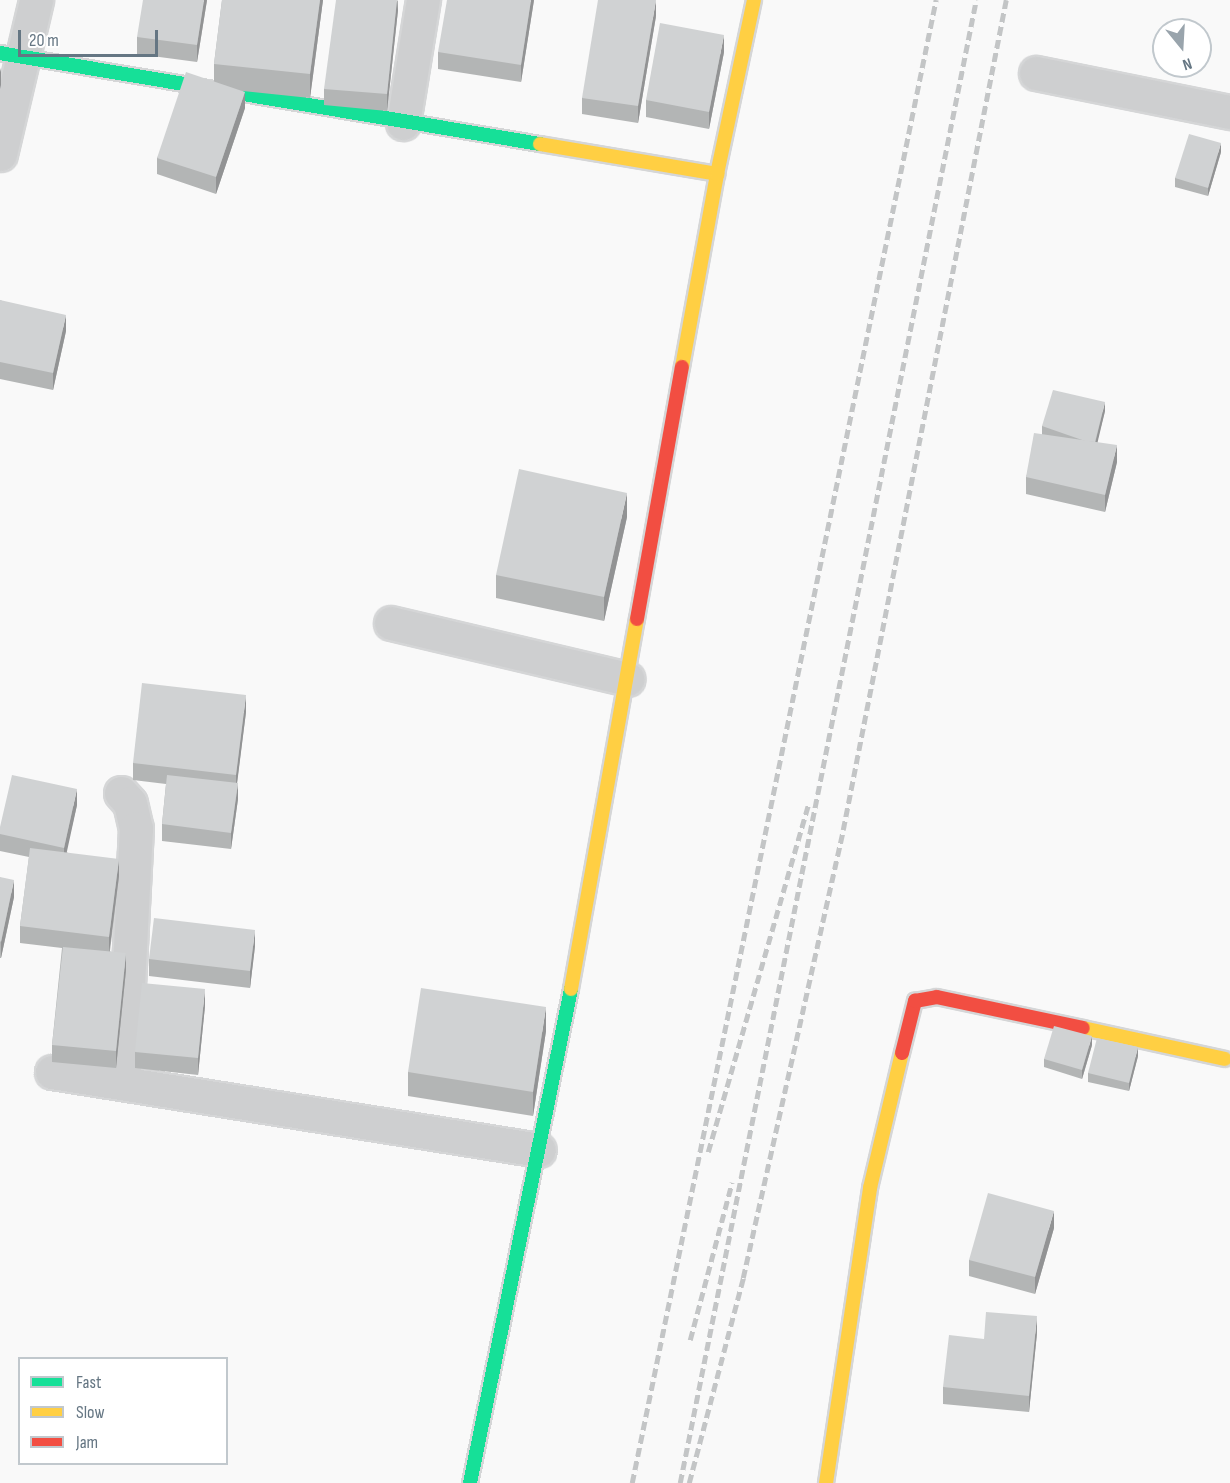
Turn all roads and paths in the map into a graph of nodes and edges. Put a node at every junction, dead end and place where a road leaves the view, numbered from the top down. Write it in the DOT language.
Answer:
graph roads {
  1 [pos="36,0"];
  2 [pos="423,0"];
  3 [pos="754,0"];
  4 [pos="12,55"];
  5 [pos="1036,73"];
  6 [pos="1230,112"];
  7 [pos="403,123"];
  8 [pos="0,154"];
  9 [pos="717,174"];
  10 [pos="391,623"];
  11 [pos="627,679"];
  12 [pos="121,793"];
  13 [pos="1225,1059"];
  14 [pos="52,1072"];
  15 [pos="123,1082"];
  16 [pos="539,1150"];
  17 [pos="470,1483"];
  18 [pos="826,1483"];
  1 -- 4 [label="street"];
  2 -- 7 [label="street"];
  3 -- 9 [label="street"];
  4 -- 7 [label="street"];
  4 -- 8 [label="street"];
  5 -- 6 [label="street"];
  7 -- 9 [label="street"];
  9 -- 11 [label="street"];
  10 -- 11 [label="street"];
  11 -- 16 [label="street"];
  12 -- 15 [label="street"];
  13 -- 18 [label="street"];
  14 -- 15 [label="street"];
  15 -- 16 [label="street"];
  16 -- 17 [label="street"];
}
